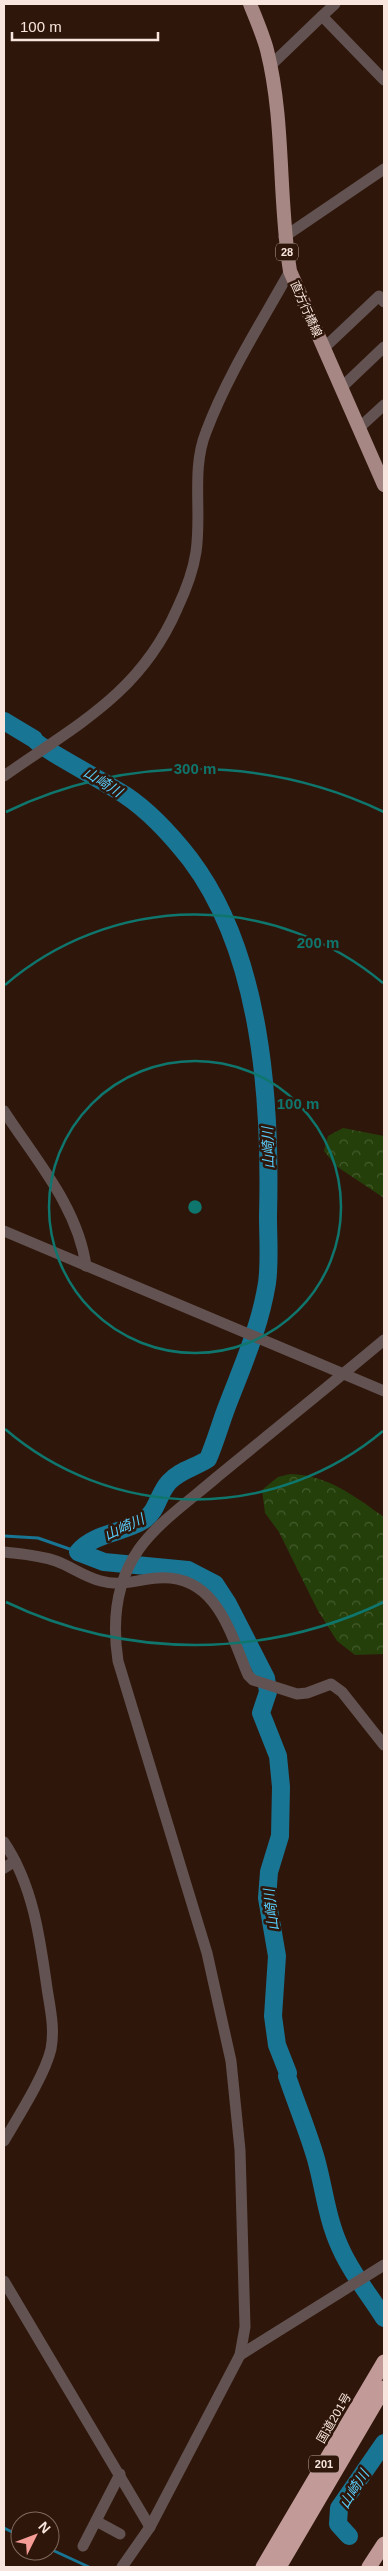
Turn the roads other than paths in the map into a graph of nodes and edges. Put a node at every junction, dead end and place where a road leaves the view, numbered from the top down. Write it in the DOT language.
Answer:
graph roads {
  1 [pos="250,4"];
  2 [pos="334,4"];
  3 [pos="322,16"];
  4 [pos="270,66"];
  5 [pos="384,80"];
  6 [pos="384,169"];
  7 [pos="284,237"];
  8 [pos="290,271"];
  9 [pos="384,302"];
  10 [pos="384,347"];
  11 [pos="324,348"];
  12 [pos="341,388"];
  13 [pos="384,405"];
  14 [pos="359,428"];
  15 [pos="381,465"];
  16 [pos="384,485"];
  17 [pos="4,776"];
  18 [pos="4,1111"];
  19 [pos="4,1232"];
  20 [pos="86,1266"];
  21 [pos="384,1340"];
  22 [pos="343,1374"];
  23 [pos="384,1391"];
  24 [pos="4,1552"];
  25 [pos="123,1581"];
  26 [pos="384,1745"];
  27 [pos="4,1842"];
  28 [pos="15,1862"];
  29 [pos="4,1868"];
  30 [pos="4,2141"];
  31 [pos="384,2265"];
  32 [pos="4,2281"];
  33 [pos="240,2355"];
  34 [pos="384,2362"];
  35 [pos="384,2388"];
  36 [pos="120,2474"];
  37 [pos="96,2521"];
  38 [pos="150,2527"];
  39 [pos="120,2534"];
  40 [pos="384,2544"];
  41 [pos="83,2546"];
  42 [pos="122,2567"];
  43 [pos="263,2567"];
  44 [pos="279,2567"];
  45 [pos="369,2567"];
  1 -- 4 [label="main road, 直方行橋線 / 28"];
  2 -- 3 [label="street"];
  3 -- 4 [label="street"];
  3 -- 5 [label="street"];
  4 -- 7 [label="main road, 直方行橋線 / 28"];
  6 -- 7 [label="street"];
  7 -- 8 [label="main road, 直方行橋線 / 28"];
  8 -- 11 [label="main road, 直方行橋線 / 28"];
  8 -- 17 [label="street"];
  9 -- 11 [label="street"];
  10 -- 12 [label="street"];
  11 -- 12 [label="main road, 直方行橋線 / 28"];
  12 -- 14 [label="main road, 直方行橋線 / 28"];
  13 -- 14 [label="street"];
  14 -- 15 [label="main road, 直方行橋線 / 28"];
  15 -- 16 [label="main road, 直方行橋線 / 28"];
  18 -- 20 [label="street"];
  19 -- 20 [label="street"];
  20 -- 22 [label="street"];
  21 -- 22 [label="street"];
  22 -- 23 [label="street"];
  22 -- 25 [label="street"];
  24 -- 25 [label="street"];
  25 -- 26 [label="street"];
  25 -- 33 [label="street"];
  27 -- 28 [label="street"];
  28 -- 29 [label="street"];
  28 -- 30 [label="street"];
  31 -- 33 [label="street"];
  32 -- 36 [label="street"];
  33 -- 38 [label="street"];
  34 -- 43 [label="highway, 国道201号 / 201"];
  35 -- 44 [label="highway, 201"];
  36 -- 37 [label="street"];
  36 -- 38 [label="street"];
  37 -- 39 [label="street"];
  37 -- 41 [label="street"];
  38 -- 42 [label="street"];
  40 -- 45 [label="highway"];
}
